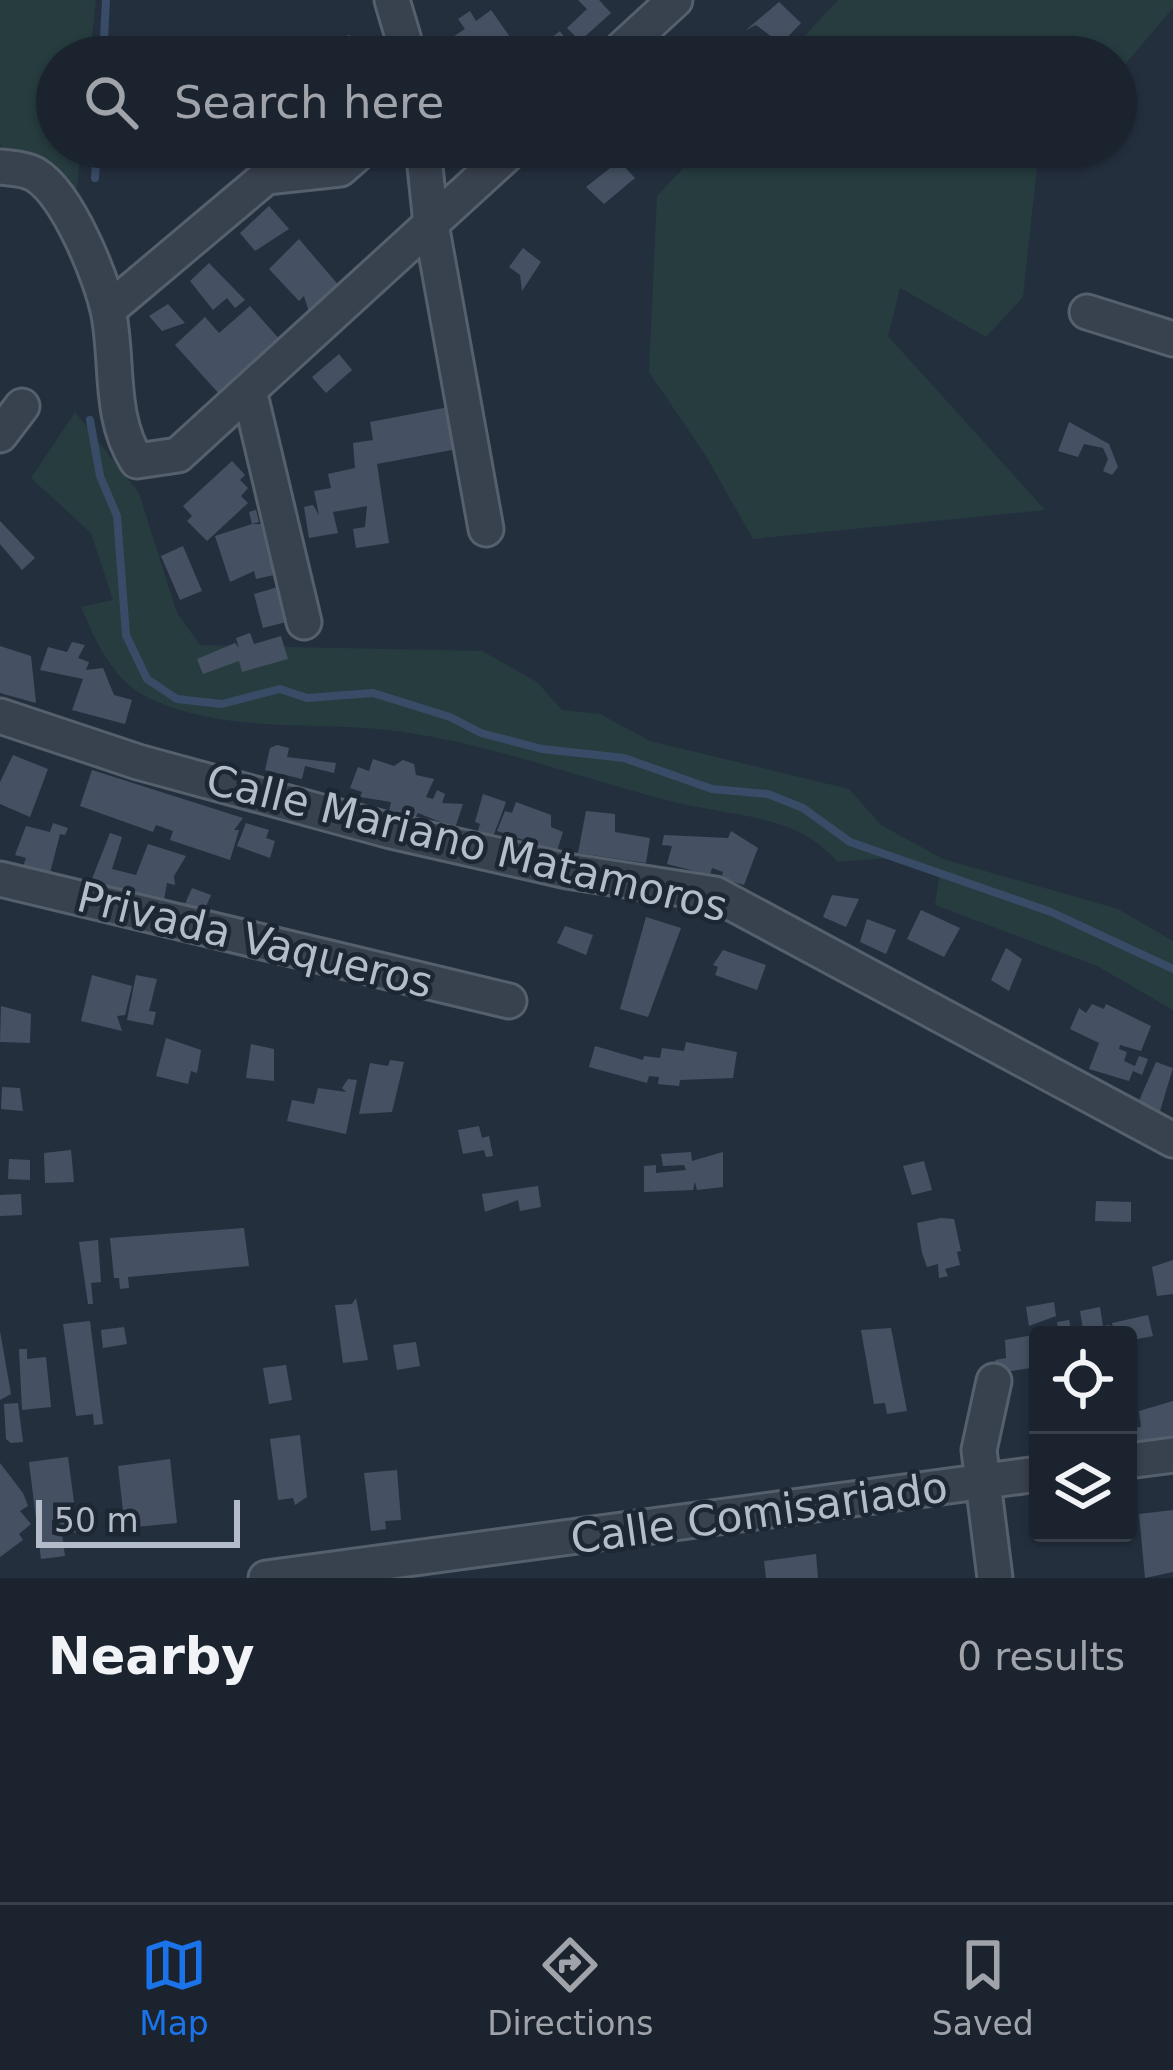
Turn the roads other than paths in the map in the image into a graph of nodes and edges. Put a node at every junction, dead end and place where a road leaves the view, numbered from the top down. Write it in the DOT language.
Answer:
graph roads {
  1 [pos="392,0"];
  2 [pos="675,0"];
  3 [pos="403,36"];
  4 [pos="636,36"];
  5 [pos="0,166"];
  6 [pos="341,168"];
  7 [pos="425,168"];
  8 [pos="492,168"];
  9 [pos="431,224"];
  10 [pos="108,310"];
  11 [pos="1087,312"];
  12 [pos="1173,339"];
  13 [pos="249,390"];
  14 [pos="22,406"];
  15 [pos="0,435"];
  16 [pos="486,529"];
  17 [pos="304,622"];
  18 [pos="0,716"];
  19 [pos="0,878"];
  20 [pos="509,1001"];
  21 [pos="1173,1140"];
  22 [pos="994,1381"];
  23 [pos="1173,1455"];
  24 [pos="1137,1460"];
  25 [pos="1029,1475"];
  26 [pos="982,1482"];
  27 [pos="317,1575"];
  28 [pos="266,1578"];
  29 [pos="995,1578"];
  1 -- 3 [label="street"];
  2 -- 4 [label="street"];
  5 -- 10 [label="street"];
  6 -- 10 [label="street"];
  7 -- 9 [label="street"];
  8 -- 9 [label="street"];
  9 -- 13 [label="street"];
  9 -- 16 [label="street"];
  10 -- 13 [label="street"];
  11 -- 12 [label="street"];
  13 -- 17 [label="street"];
  14 -- 15 [label="street"];
  18 -- 21 [label="street, Calle Mariano Matamoros"];
  19 -- 20 [label="street, Privada Vaqueros"];
  22 -- 26 [label="street"];
  23 -- 24 [label="street"];
  25 -- 26 [label="street, Calle Comisariado"];
  26 -- 27 [label="street, Calle Comisariado"];
  26 -- 29 [label="street"];
  27 -- 28 [label="street, Calle Comisariado"];
}
